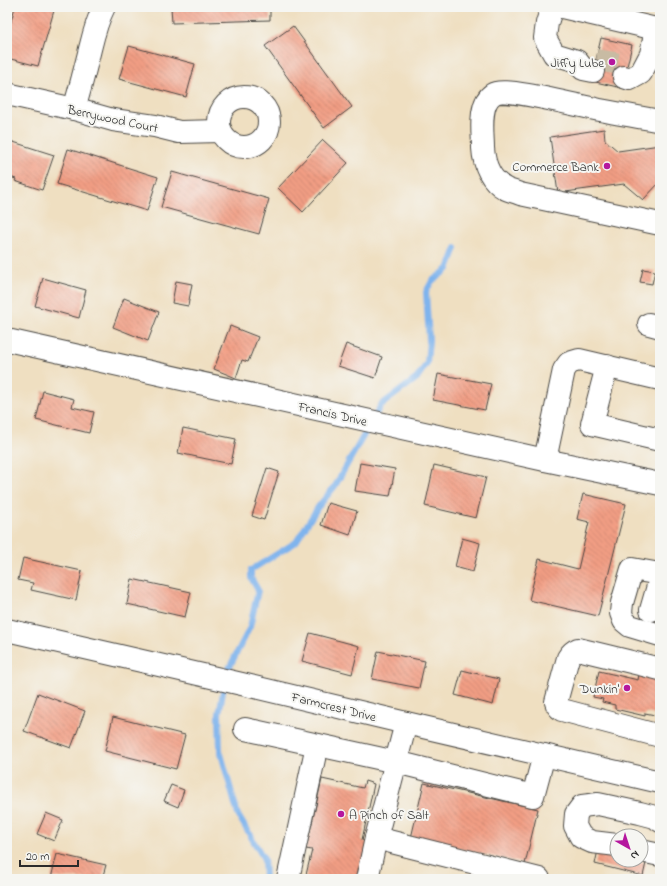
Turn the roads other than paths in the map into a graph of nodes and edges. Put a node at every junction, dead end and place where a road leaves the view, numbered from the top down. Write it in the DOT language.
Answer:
graph roads {
  1 [pos="104,7"];
  2 [pos="552,7"];
  3 [pos="562,7"];
  4 [pos="658,29"];
  5 [pos="589,64"];
  6 [pos="631,72"];
  7 [pos="7,94"];
  8 [pos="74,109"];
  9 [pos="660,121"];
  10 [pos="221,131"];
  11 [pos="660,224"];
  12 [pos="7,340"];
  13 [pos="607,366"];
  14 [pos="660,380"];
  15 [pos="660,440"];
  16 [pos="544,460"];
  17 [pos="660,484"];
  18 [pos="660,574"];
  19 [pos="660,579"];
  20 [pos="651,610"];
  21 [pos="7,630"];
  22 [pos="660,635"];
  23 [pos="660,670"];
  24 [pos="406,724"];
  25 [pos="245,729"];
  26 [pos="655,735"];
  27 [pos="317,745"];
  28 [pos="544,756"];
  29 [pos="396,762"];
  30 [pos="654,781"];
  31 [pos="640,813"];
  32 [pos="660,821"];
  33 [pos="376,838"];
  34 [pos="609,844"];
  35 [pos="649,853"];
  36 [pos="660,855"];
  37 [pos="513,876"];
  38 [pos="288,879"];
  39 [pos="367,879"];
  40 [pos="539,879"];
  1 -- 8 [label="street"];
  2 -- 5 [label="street"];
  3 -- 4 [label="street"];
  4 -- 6 [label="street"];
  7 -- 8 [label="street, Berrywood Court"];
  8 -- 10 [label="street, Berrywood Court"];
  9 -- 11 [label="street"];
  12 -- 16 [label="street, Francis Drive"];
  13 -- 14 [label="street"];
  13 -- 15 [label="street"];
  13 -- 16 [label="street"];
  16 -- 17 [label="street, Francis Drive"];
  18 -- 22 [label="street"];
  19 -- 20 [label="street"];
  21 -- 24 [label="street, Farmcrest Drive"];
  23 -- 26 [label="street"];
  24 -- 28 [label="street, Farmcrest Drive"];
  24 -- 29 [label="street"];
  25 -- 27 [label="street"];
  27 -- 29 [label="street"];
  27 -- 38 [label="street"];
  28 -- 29 [label="street"];
  28 -- 30 [label="street, Farmcrest Drive"];
  29 -- 33 [label="street"];
  30 -- 31 [label="street"];
  31 -- 32 [label="street"];
  31 -- 34 [label="street"];
  33 -- 37 [label="street"];
  33 -- 39 [label="street"];
  35 -- 36 [label="street"];
  37 -- 40 [label="street"];
}
